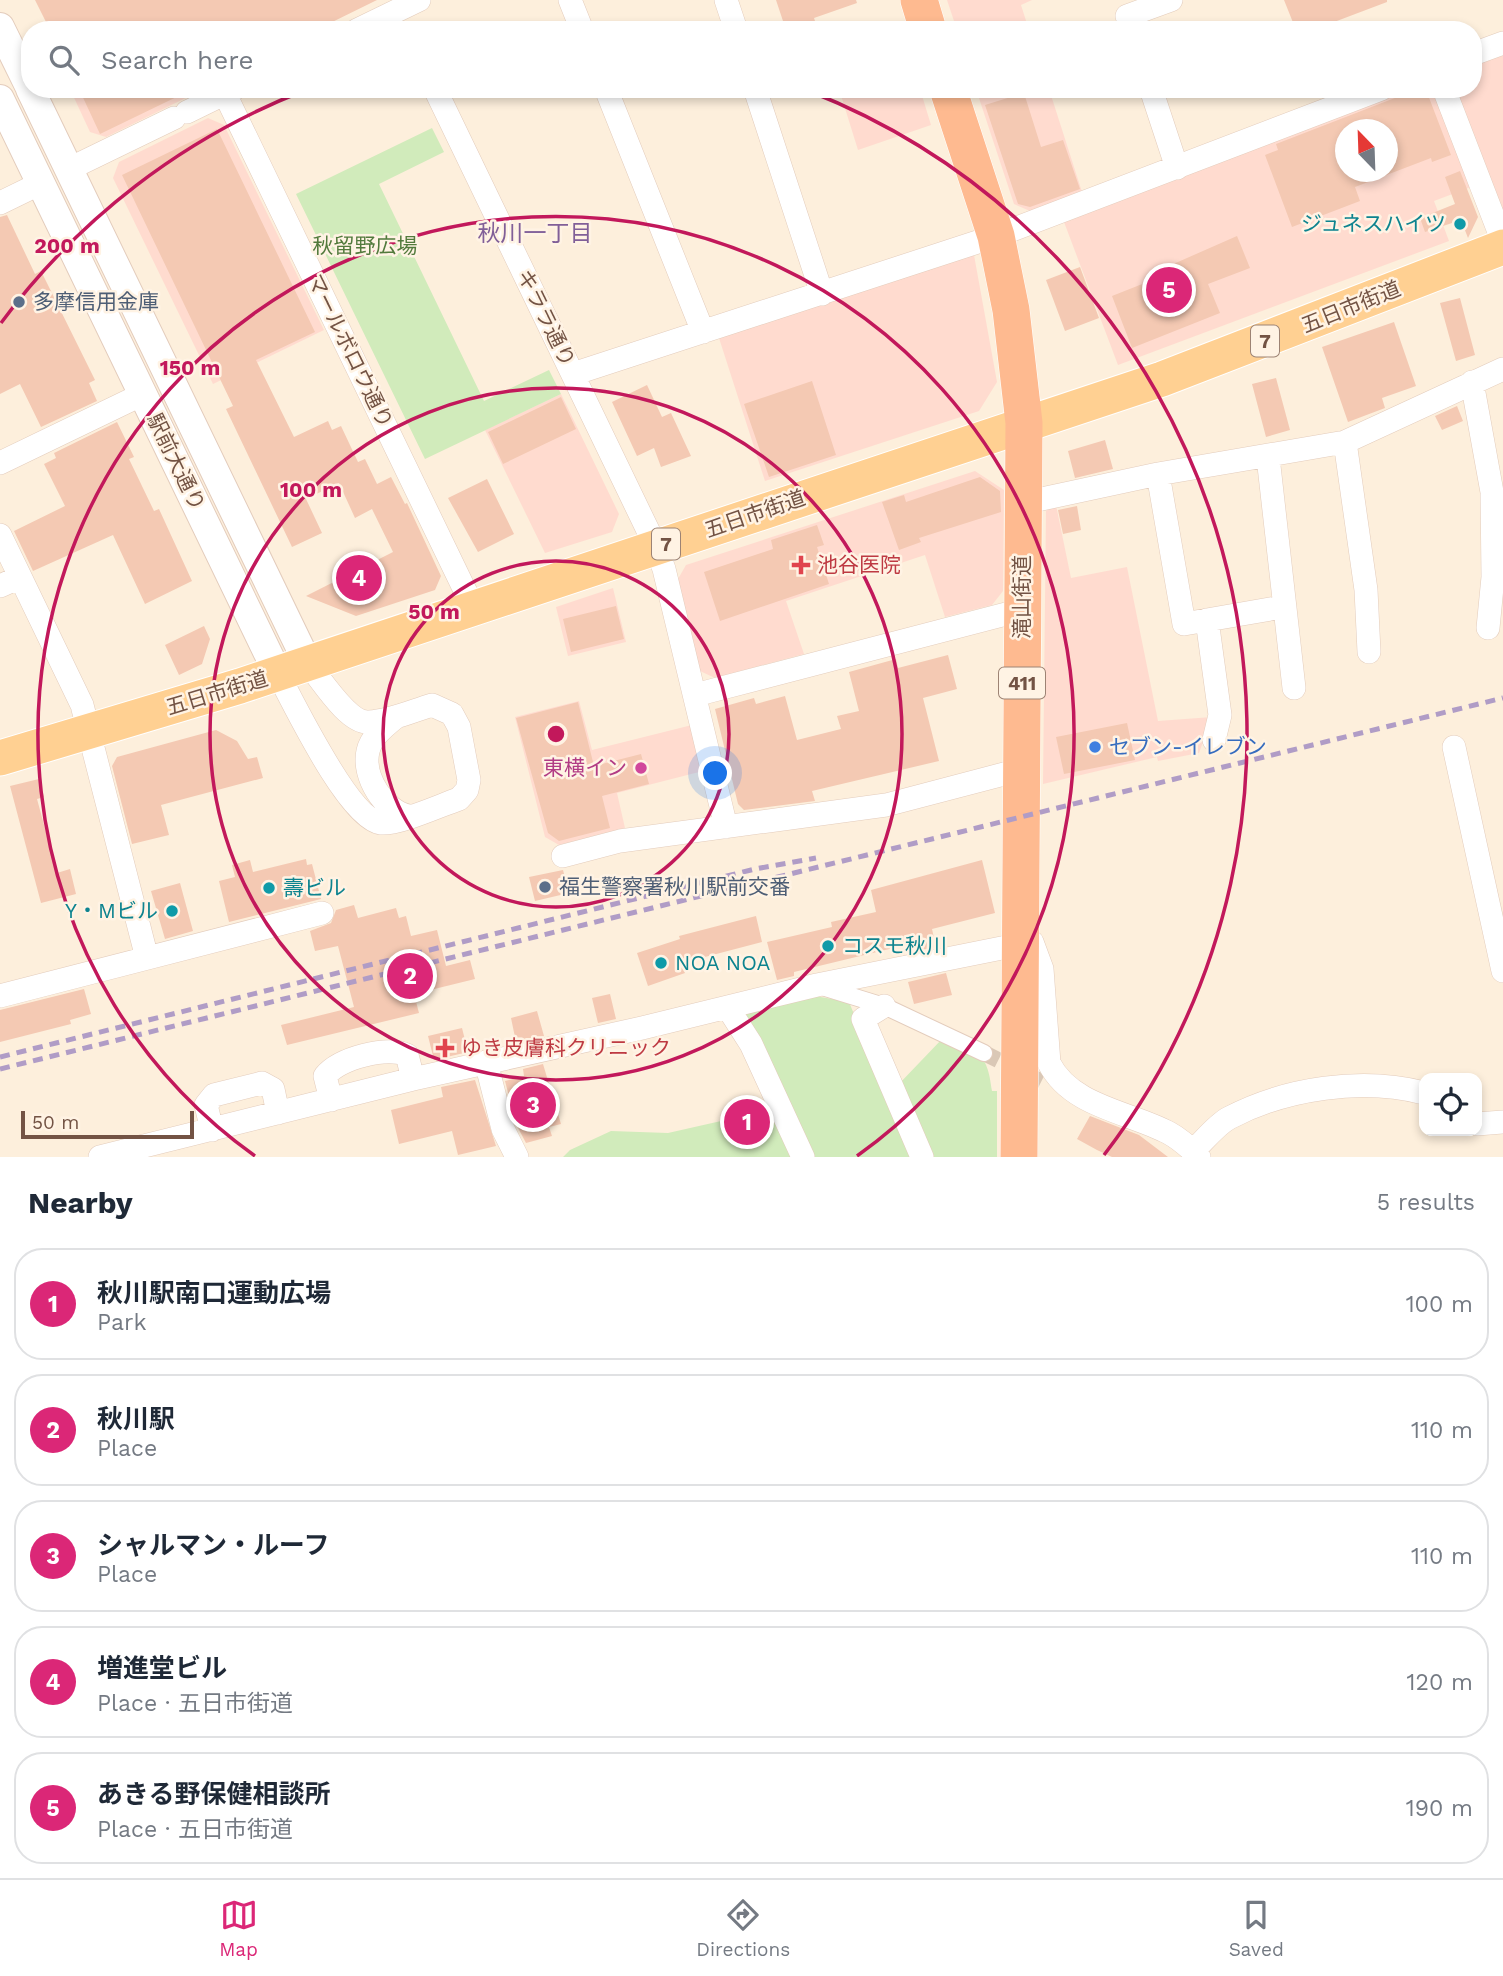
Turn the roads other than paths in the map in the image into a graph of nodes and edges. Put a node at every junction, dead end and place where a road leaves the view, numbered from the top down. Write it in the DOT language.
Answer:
graph roads {
  1 [pos="419,0"];
  2 [pos="570,0"];
  3 [pos="726,0"];
  4 [pos="919,0"];
  5 [pos="1171,0"];
  6 [pos="398,13"];
  7 [pos="1127,15"];
  8 [pos="379,21"];
  9 [pos="578,21"];
  10 [pos="733,21"];
  11 [pos="925,21"];
  12 [pos="0,27"];
  13 [pos="1503,43"];
  14 [pos="1482,51"];
  15 [pos="21,70"];
  16 [pos="34,98"];
  17 [pos="215,98"];
  18 [pos="232,98"];
  19 [pos="439,98"];
  20 [pos="610,98"];
  21 [pos="758,98"];
  22 [pos="951,98"];
  23 [pos="1154,98"];
  24 [pos="1357,98"];
  25 [pos="1447,98"];
  26 [pos="0,99"];
  27 [pos="1177,167"];
  28 [pos="69,169"];
  29 [pos="41,183"];
  30 [pos="0,202"];
  31 [pos="996,236"];
  32 [pos="1503,242"];
  33 [pos="1503,247"];
  34 [pos="822,293"];
  35 [pos="703,332"];
  36 [pos="1503,369"];
  37 [pos="573,374"];
  38 [pos="1472,382"];
  39 [pos="143,394"];
  40 [pos="1024,423"];
  41 [pos="1345,442"];
  42 [pos="1268,457"];
  43 [pos="0,463"];
  44 [pos="1158,474"];
  45 [pos="1023,503"];
  46 [pos="0,536"];
  47 [pos="656,547"];
  48 [pos="10,581"];
  49 [pos="1283,607"];
  50 [pos="474,609"];
  51 [pos="1021,610"];
  52 [pos="1207,620"];
  53 [pos="1488,628"];
  54 [pos="1369,652"];
  55 [pos="293,669"];
  56 [pos="1294,688"];
  57 [pos="695,695"];
  58 [pos="397,716"];
  59 [pos="88,732"];
  60 [pos="1214,740"];
  61 [pos="1454,747"];
  62 [pos="0,758"];
  63 [pos="1023,769"];
  64 [pos="409,816"];
  65 [pos="726,827"];
  66 [pos="562,856"];
  67 [pos="321,913"];
  68 [pos="1020,942"];
  69 [pos="147,958"];
  70 [pos="1503,971"];
  71 [pos="817,985"];
  72 [pos="0,996"];
  73 [pos="884,1006"];
  74 [pos="728,1008"];
  75 [pos="984,1053"];
  76 [pos="486,1062"];
  77 [pos="413,1079"];
  78 [pos="1419,1092"];
  79 [pos="331,1100"];
  80 [pos="278,1113"];
  81 [pos="1503,1122"];
  82 [pos="1482,1124"];
  83 [pos="212,1129"];
  84 [pos="1196,1154"];
  85 [pos="100,1157"];
  86 [pos="517,1157"];
  87 [pos="803,1157"];
  88 [pos="922,1157"];
  89 [pos="1019,1157"];
  1 -- 6 [label="street"];
  2 -- 9 [label="street"];
  3 -- 10 [label="street"];
  4 -- 11 [label="highway"];
  5 -- 7 [label="street"];
  6 -- 8 [label="street"];
  12 -- 15 [label="street, 駅前大通り"];
  13 -- 14 [label="street"];
  16 -- 28 [label="street, 駅前大通り"];
  17 -- 28 [label="street"];
  18 -- 50 [label="street, マールボロウ通り"];
  19 -- 37 [label="street, キララ通り"];
  20 -- 35 [label="street"];
  21 -- 34 [label="street"];
  22 -- 31 [label="highway, 滝山街道 / 411"];
  23 -- 27 [label="street"];
  24 -- 27 [label="street"];
  25 -- 32 [label="street"];
  26 -- 29 [label="street, 駅前大通り"];
  27 -- 31 [label="street"];
  28 -- 55 [label="street, 駅前大通り"];
  29 -- 30 [label="street"];
  29 -- 39 [label="street, 駅前大通り"];
  31 -- 34 [label="street"];
  31 -- 40 [label="highway, 滝山街道 / 411"];
  33 -- 40 [label="main road, 五日市街道 / 7"];
  34 -- 35 [label="street"];
  35 -- 37 [label="street"];
  36 -- 38 [label="street"];
  37 -- 47 [label="street, キララ通り"];
  38 -- 41 [label="street"];
  38 -- 53 [label="street"];
  39 -- 43 [label="street"];
  39 -- 55 [label="street, 駅前大通り"];
  40 -- 45 [label="highway, 滝山街道 / 411"];
  40 -- 47 [label="main road, 五日市街道 / 7"];
  41 -- 42 [label="street"];
  41 -- 54 [label="street"];
  42 -- 44 [label="street"];
  42 -- 49 [label="street"];
  44 -- 45 [label="street"];
  44 -- 52 [label="street"];
  45 -- 51 [label="highway, 滝山街道 / 411"];
  46 -- 48 [label="street"];
  47 -- 50 [label="main road, 五日市街道 / 7"];
  47 -- 57 [label="street, キララ通り"];
  48 -- 59 [label="street"];
  49 -- 52 [label="street"];
  49 -- 56 [label="street"];
  50 -- 55 [label="main road, 五日市街道 / 7"];
  51 -- 57 [label="street"];
  51 -- 63 [label="highway, 滝山街道 / 411"];
  52 -- 60 [label="street"];
  55 -- 58 [label="street"];
  55 -- 59 [label="main road, 五日市街道 / 7"];
  55 -- 64 [label="street"];
  57 -- 65 [label="street, キララ通り"];
  58 -- 64 [label="street"];
  58 -- 64 [label="street"];
  59 -- 62 [label="main road, 五日市街道 / 7"];
  59 -- 69 [label="street"];
  61 -- 70 [label="street"];
  63 -- 65 [label="street"];
  63 -- 68 [label="highway, 滝山街道 / 411"];
  65 -- 66 [label="street"];
  67 -- 69 [label="street"];
  68 -- 71 [label="street"];
  68 -- 84 [label="street"];
  68 -- 89 [label="highway, 滝山街道 / 411"];
  69 -- 72 [label="street"];
  71 -- 73 [label="street"];
  71 -- 74 [label="street"];
  73 -- 75 [label="street"];
  73 -- 88 [label="street"];
  74 -- 76 [label="street"];
  74 -- 87 [label="street"];
  76 -- 77 [label="street"];
  76 -- 86 [label="street"];
  77 -- 79 [label="street"];
  77 -- 79 [label="street"];
  78 -- 84 [label="street"];
  79 -- 80 [label="street"];
  80 -- 83 [label="street"];
  80 -- 83 [label="street"];
  81 -- 82 [label="street"];
  83 -- 85 [label="street"];
}
